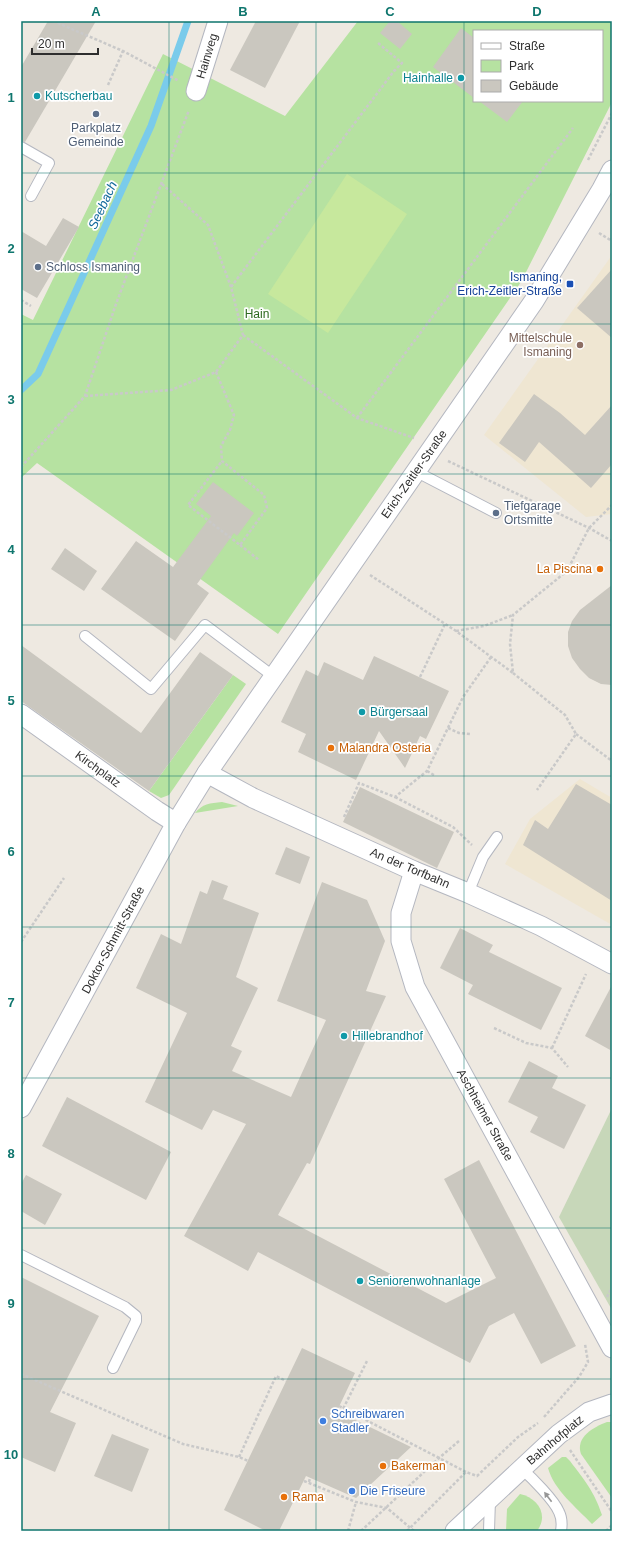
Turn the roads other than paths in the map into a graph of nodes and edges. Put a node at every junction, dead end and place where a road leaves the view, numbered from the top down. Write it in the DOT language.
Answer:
graph roads {
  1 [pos="218,21"];
  2 [pos="196,91"];
  3 [pos="21,147"];
  4 [pos="612,170"];
  5 [pos="31,196"];
  6 [pos="415,471"];
  7 [pos="496,513"];
  8 [pos="85,636"];
  9 [pos="273,676"];
  10 [pos="21,714"];
  11 [pos="207,773"];
  12 [pos="176,823"];
  13 [pos="497,837"];
  14 [pos="414,871"];
  15 [pos="468,893"];
  16 [pos="612,964"];
  17 [pos="21,1108"];
  18 [pos="21,1255"];
  19 [pos="612,1348"];
  20 [pos="113,1368"];
  21 [pos="611,1399"];
  22 [pos="522,1469"];
  23 [pos="490,1498"];
  24 [pos="455,1531"];
  25 [pos="489,1531"];
  26 [pos="561,1531"];
  1 -- 2 [label="street, Hainweg"];
  3 -- 5 [label="lane"];
  4 -- 6 [label="street, Erich-Zeitler-Straße"];
  6 -- 7 [label="lane"];
  6 -- 9 [label="street, Erich-Zeitler-Straße"];
  8 -- 9 [label="lane"];
  9 -- 11 [label="street, Erich-Zeitler-Straße"];
  10 -- 12 [label="street, Kirchplatz"];
  11 -- 12 [label="street, Doktor-Schmitt-Straße"];
  11 -- 14 [label="street, An der Torfbahn"];
  12 -- 17 [label="street, Doktor-Schmitt-Straße"];
  13 -- 15 [label="lane"];
  14 -- 15 [label="street, An der Torfbahn"];
  14 -- 19 [label="street, Aschheimer Straße"];
  15 -- 16 [label="street, An der Torfbahn"];
  18 -- 20 [label="lane"];
  21 -- 22 [label="street, Bahnhofplatz"];
  22 -- 23 [label="street, Bahnhofplatz"];
  26 -- 22 [label="lane, Bahnhofplatz, one-way"];
  23 -- 24 [label="street, Bahnhofplatz"];
  23 -- 25 [label="lane"];
}
